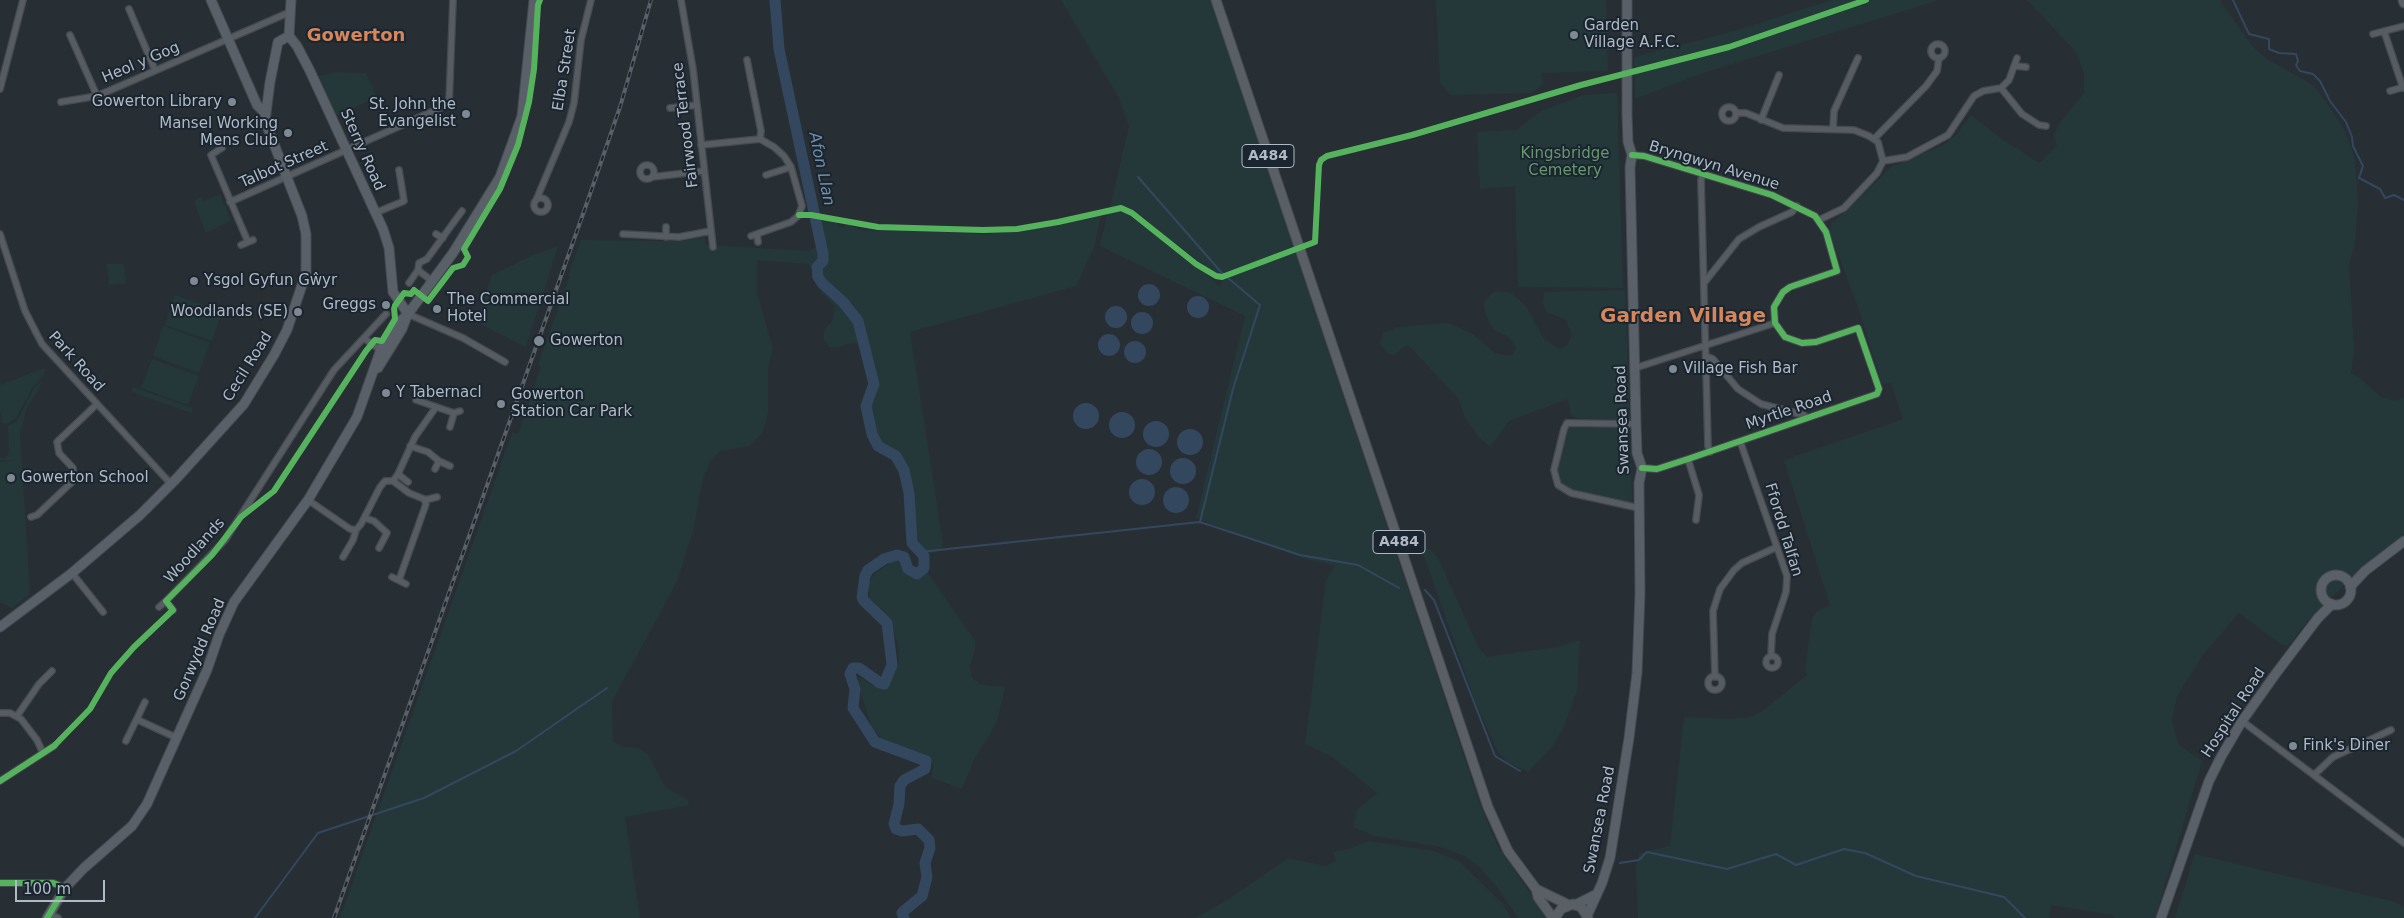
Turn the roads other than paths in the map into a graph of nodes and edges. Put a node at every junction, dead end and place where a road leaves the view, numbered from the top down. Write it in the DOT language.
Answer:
graph roads {
  1 [pos="23,0"];
  2 [pos="211,0"];
  3 [pos="291,0"];
  4 [pos="453,0"];
  5 [pos="534,0"];
  6 [pos="590,0"];
  7 [pos="681,0"];
  8 [pos="1216,0"];
  9 [pos="1627,0"];
  10 [pos="129,9"];
  11 [pos="290,12"];
  12 [pos="2404,26"];
  13 [pos="2384,31"];
  14 [pos="2374,34"];
  15 [pos="70,35"];
  16 [pos="289,36"];
  17 [pos="228,40"];
  18 [pos="1858,58"];
  19 [pos="1939,58"];
  20 [pos="2017,58"];
  21 [pos="747,60"];
  22 [pos="2016,66"];
  23 [pos="2026,67"];
  24 [pos="155,70"];
  25 [pos="1779,75"];
  26 [pos="2403,87"];
  27 [pos="2001,88"];
  28 [pos="0,89"];
  29 [pos="2390,91"];
  30 [pos="97,96"];
  31 [pos="61,102"];
  32 [pos="697,105"];
  33 [pos="670,108"];
  34 [pos="265,113"];
  35 [pos="1736,113"];
  36 [pos="1761,120"];
  37 [pos="2046,126"];
  38 [pos="1833,129"];
  39 [pos="760,139"];
  40 [pos="1874,139"];
  41 [pos="701,145"];
  42 [pos="222,148"];
  43 [pos="347,150"];
  44 [pos="1632,155"];
  45 [pos="1883,161"];
  46 [pos="791,167"];
  47 [pos="399,170"];
  48 [pos="703,171"];
  49 [pos="1703,174"];
  50 [pos="766,175"];
  51 [pos="288,177"];
  52 [pos="652,177"];
  53 [pos="537,198"];
  54 [pos="230,202"];
  55 [pos="1797,206"];
  56 [pos="462,211"];
  57 [pos="375,213"];
  58 [pos="1820,220"];
  59 [pos="666,226"];
  60 [pos="711,231"];
  61 [pos="0,234"];
  62 [pos="436,234"];
  63 [pos="623,234"];
  64 [pos="666,237"];
  65 [pos="443,238"];
  66 [pos="758,242"];
  67 [pos="241,245"];
  68 [pos="713,247"];
  69 [pos="418,270"];
  70 [pos="432,281"];
  71 [pos="409,282"];
  72 [pos="1704,283"];
  73 [pos="386,314"];
  74 [pos="408,314"];
  75 [pos="1775,323"];
  76 [pos="365,339"];
  77 [pos="1706,347"];
  78 [pos="383,351"];
  79 [pos="1706,356"];
  80 [pos="505,362"];
  81 [pos="1635,368"];
  82 [pos="416,400"];
  83 [pos="98,404"];
  84 [pos="436,407"];
  85 [pos="460,411"];
  86 [pos="454,413"];
  87 [pos="1807,418"];
  88 [pos="1636,424"];
  89 [pos="450,427"];
  90 [pos="1740,441"];
  91 [pos="410,446"];
  92 [pos="1710,452"];
  93 [pos="1688,460"];
  94 [pos="439,461"];
  95 [pos="450,466"];
  96 [pos="1642,468"];
  97 [pos="435,469"];
  98 [pos="398,474"];
  99 [pos="392,480"];
  100 [pos="408,482"];
  101 [pos="171,484"];
  102 [pos="437,497"];
  103 [pos="308,500"];
  104 [pos="425,500"];
  105 [pos="1640,508"];
  106 [pos="31,517"];
  107 [pos="365,518"];
  108 [pos="1696,520"];
  109 [pos="356,530"];
  110 [pos="2404,541"];
  111 [pos="1777,547"];
  112 [pos="379,548"];
  113 [pos="343,557"];
  114 [pos="2365,571"];
  115 [pos="72,573"];
  116 [pos="2342,576"];
  117 [pos="392,577"];
  118 [pos="399,580"];
  119 [pos="406,584"];
  120 [pos="2350,587"];
  121 [pos="2322,594"];
  122 [pos="166,601"];
  123 [pos="2332,604"];
  124 [pos="159,607"];
  125 [pos="173,610"];
  126 [pos="103,612"];
  127 [pos="2318,618"];
  128 [pos="0,627"];
  129 [pos="1771,656"];
  130 [pos="50,676"];
  131 [pos="1715,677"];
  132 [pos="145,702"];
  133 [pos="0,713"];
  134 [pos="17,716"];
  135 [pos="138,720"];
  136 [pos="2242,721"];
  137 [pos="2391,730"];
  138 [pos="177,738"];
  139 [pos="126,741"];
  140 [pos="54,746"];
  141 [pos="43,753"];
  142 [pos="2314,775"];
  143 [pos="0,780"];
  144 [pos="2404,843"];
  145 [pos="0,883"];
  146 [pos="65,888"];
  147 [pos="1536,889"];
  148 [pos="1595,895"];
  149 [pos="1572,905"];
  150 [pos="48,916"];
  151 [pos="1588,917"];
  152 [pos="58,918"];
  153 [pos="1554,918"];
  154 [pos="2161,918"];
  1 -- 28 [label="street"];
  2 -- 17 [label="main road"];
  3 -- 11 [label="main road"];
  4 -- 43 [label="street, Talbot Street"];
  5 -- 70 [label="main road, Gorwydd Road"];
  6 -- 53 [label="street, Elba Street"];
  7 -- 32 [label="street, Fairwood Terrace"];
  8 -- 147 [label="main road, A484"];
  9 -- 44 [label="main road, Swansea Road"];
  10 -- 24 [label="street"];
  11 -- 16 [label="main road"];
  11 -- 17 [label="street, Heol y Gog"];
  12 -- 13 [label="street"];
  13 -- 14 [label="street"];
  13 -- 26 [label="street"];
  15 -- 30 [label="street"];
  16 -- 34 [label="main road, Cecil Road"];
  16 -- 43 [label="main road, Sterry Road"];
  17 -- 24 [label="street, Heol y Gog"];
  17 -- 34 [label="main road"];
  18 -- 38 [label="street"];
  19 -- 40 [label="street"];
  20 -- 22 [label="street"];
  21 -- 39 [label="street"];
  22 -- 23 [label="street"];
  22 -- 27 [label="street"];
  24 -- 30 [label="street, Heol y Gog"];
  25 -- 36 [label="street"];
  26 -- 29 [label="street"];
  27 -- 37 [label="street"];
  27 -- 45 [label="street"];
  30 -- 31 [label="street, Heol y Gog"];
  32 -- 33 [label="street"];
  32 -- 41 [label="street, Fairwood Terrace"];
  34 -- 51 [label="main road, Cecil Road"];
  35 -- 36 [label="street"];
  36 -- 38 [label="street"];
  38 -- 40 [label="street"];
  39 -- 41 [label="street"];
  39 -- 46 [label="street"];
  40 -- 45 [label="street"];
  41 -- 48 [label="street, Fairwood Terrace"];
  42 -- 54 [label="street"];
  43 -- 51 [label="street, Talbot Street"];
  43 -- 57 [label="main road, Sterry Road"];
  44 -- 49 [label="street, Bryngwyn Avenue"];
  44 -- 81 [label="main road, Swansea Road"];
  45 -- 58 [label="street"];
  46 -- 50 [label="street"];
  46 -- 66 [label="street"];
  47 -- 57 [label="street"];
  48 -- 52 [label="street"];
  48 -- 60 [label="street, Fairwood Terrace"];
  49 -- 55 [label="street, Bryngwyn Avenue"];
  49 -- 72 [label="street"];
  51 -- 54 [label="street, Talbot Street"];
  51 -- 101 [label="main road, Cecil Road"];
  54 -- 67 [label="street"];
  55 -- 58 [label="street, Bryngwyn Avenue"];
  55 -- 72 [label="street"];
  56 -- 65 [label="street"];
  57 -- 74 [label="main road, Sterry Road"];
  58 -- 75 [label="street"];
  59 -- 64 [label="street"];
  60 -- 64 [label="street"];
  60 -- 68 [label="street, Fairwood Terrace"];
  61 -- 83 [label="street, Park Road"];
  62 -- 65 [label="street"];
  63 -- 64 [label="street"];
  65 -- 69 [label="street"];
  69 -- 70 [label="street"];
  69 -- 71 [label="street"];
  70 -- 74 [label="main road, Gorwydd Road"];
  72 -- 77 [label="street"];
  73 -- 76 [label="street, Woodlands"];
  74 -- 78 [label="main road, Gorwydd Road"];
  74 -- 80 [label="street"];
  75 -- 77 [label="street"];
  75 -- 87 [label="street, Myrtle Road"];
  76 -- 78 [label="street"];
  76 -- 122 [label="street, Woodlands"];
  77 -- 79 [label="street"];
  77 -- 81 [label="street"];
  78 -- 103 [label="main road, Gorwydd Road"];
  79 -- 87 [label="street"];
  79 -- 92 [label="street"];
  81 -- 88 [label="main road, Swansea Road"];
  82 -- 84 [label="street"];
  83 -- 101 [label="street, Park Road"];
  83 -- 106 [label="street"];
  84 -- 86 [label="street"];
  84 -- 91 [label="street"];
  85 -- 86 [label="street"];
  86 -- 89 [label="street"];
  87 -- 90 [label="street, Myrtle Road"];
  88 -- 96 [label="main road, Swansea Road"];
  88 -- 105 [label="street"];
  90 -- 92 [label="street, Myrtle Road"];
  90 -- 111 [label="street, Ffordd Talfan"];
  91 -- 94 [label="street"];
  91 -- 98 [label="street"];
  92 -- 93 [label="street, Myrtle Road"];
  93 -- 96 [label="street, Myrtle Road"];
  93 -- 108 [label="street"];
  94 -- 95 [label="street"];
  94 -- 97 [label="street"];
  96 -- 105 [label="main road, Swansea Road"];
  98 -- 99 [label="street"];
  98 -- 100 [label="street"];
  99 -- 104 [label="street"];
  99 -- 107 [label="street"];
  101 -- 115 [label="main road, Cecil Road"];
  102 -- 104 [label="street"];
  103 -- 109 [label="street"];
  103 -- 138 [label="main road, Gorwydd Road"];
  104 -- 118 [label="street"];
  105 -- 148 [label="main road, Swansea Road"];
  107 -- 109 [label="street"];
  107 -- 112 [label="street"];
  109 -- 113 [label="street"];
  110 -- 114 [label="main road"];
  111 -- 129 [label="street, Ffordd Talfan"];
  111 -- 131 [label="street"];
  114 -- 116 [label="main road"];
  114 -- 120 [label="main road"];
  115 -- 126 [label="street"];
  115 -- 128 [label="main road, Cecil Road"];
  116 -- 120 [label="main road"];
  116 -- 121 [label="main road"];
  117 -- 118 [label="street"];
  118 -- 119 [label="street"];
  120 -- 123 [label="main road"];
  121 -- 123 [label="main road"];
  121 -- 127 [label="main road, Hospital Road"];
  122 -- 124 [label="street, Woodlands"];
  122 -- 125 [label="street, Woodlands"];
  123 -- 127 [label="main road, Hospital Road"];
  127 -- 136 [label="main road, Hospital Road"];
  130 -- 134 [label="street"];
  132 -- 135 [label="street"];
  133 -- 134 [label="street"];
  134 -- 141 [label="street"];
  135 -- 138 [label="street"];
  135 -- 139 [label="street"];
  136 -- 142 [label="street"];
  136 -- 154 [label="main road, Hospital Road"];
  137 -- 142 [label="street"];
  138 -- 146 [label="main road, Gorwydd Road"];
  140 -- 141 [label="street"];
  141 -- 143 [label="street"];
  142 -- 144 [label="street"];
  145 -- 146 [label="street"];
  146 -- 150 [label="main road, Gorwydd Road"];
  147 -- 149 [label="main road, A484"];
  147 -- 153 [label="main road, A484"];
  148 -- 149 [label="main road, Swansea Road"];
  148 -- 151 [label="main road, Swansea Road"];
  149 -- 151 [label="main road, A484"];
  149 -- 153 [label="main road, A484"];
  150 -- 152 [label="street"];
}
